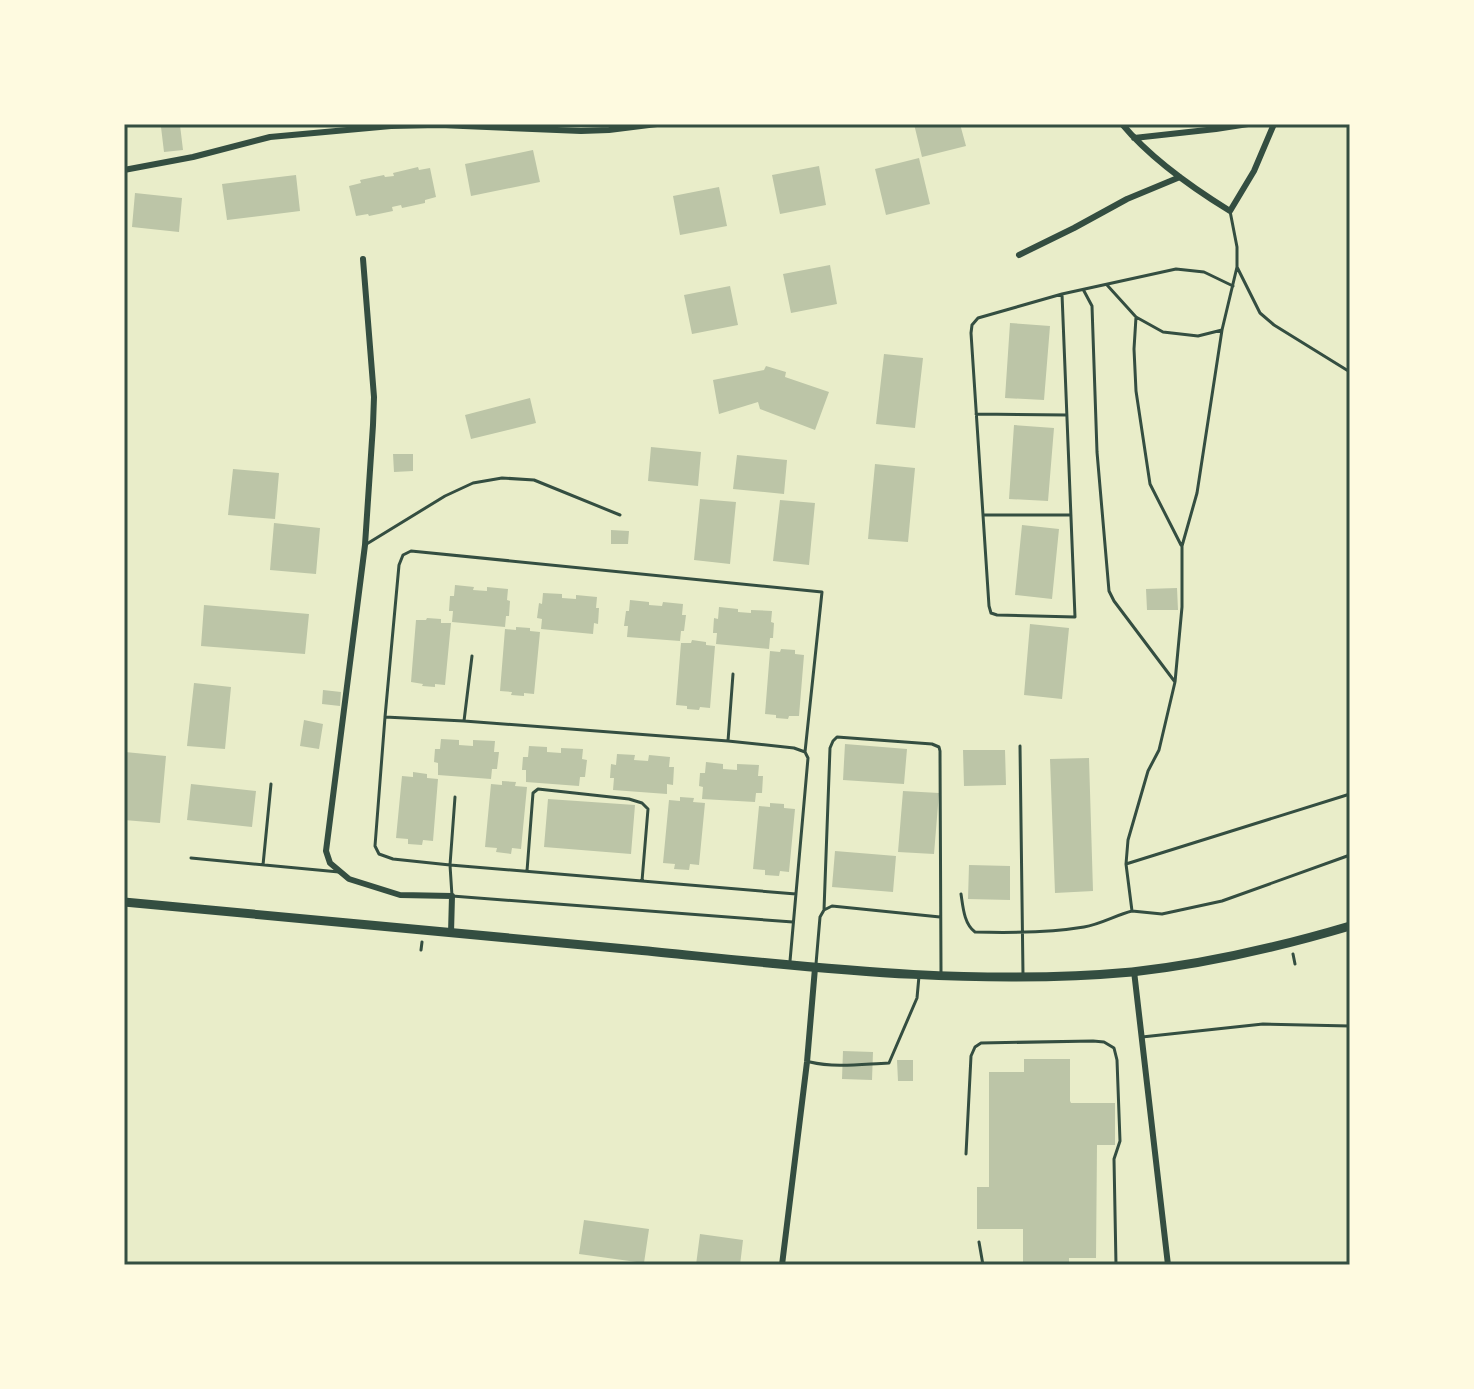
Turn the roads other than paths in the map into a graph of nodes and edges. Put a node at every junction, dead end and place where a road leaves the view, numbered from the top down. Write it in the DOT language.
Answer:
graph roads {
  1 [pos="657,124"];
  2 [pos="1122,124"];
  3 [pos="1248,124"];
  4 [pos="1274,124"];
  5 [pos="1134,138"];
  6 [pos="124,170"];
  7 [pos="1180,177"];
  8 [pos="1230,211"];
  9 [pos="1019,255"];
  10 [pos="363,259"];
  11 [pos="1237,267"];
  12 [pos="1107,285"];
  13 [pos="1233,286"];
  14 [pos="1084,291"];
  15 [pos="1062,294"];
  16 [pos="1136,317"];
  17 [pos="1222,330"];
  18 [pos="1350,372"];
  19 [pos="976,414"];
  20 [pos="1067,415"];
  21 [pos="620,515"];
  22 [pos="983,515"];
  23 [pos="1071,515"];
  24 [pos="365,545"];
  25 [pos="1182,546"];
  26 [pos="472,656"];
  27 [pos="733,674"];
  28 [pos="1175,682"];
  29 [pos="385,717"];
  30 [pos="464,721"];
  31 [pos="728,741"];
  32 [pos="1020,746"];
  33 [pos="805,752"];
  34 [pos="271,784"];
  35 [pos="1350,794"];
  36 [pos="455,797"];
  37 [pos="1350,855"];
  38 [pos="191,858"];
  39 [pos="1126,864"];
  40 [pos="263,865"];
  41 [pos="450,865"];
  42 [pos="527,871"];
  43 [pos="339,872"];
  44 [pos="642,881"];
  45 [pos="796,894"];
  46 [pos="961,894"];
  47 [pos="452,896"];
  48 [pos="124,902"];
  49 [pos="824,910"];
  50 [pos="1132,911"];
  51 [pos="941,917"];
  52 [pos="793,922"];
  53 [pos="1350,926"];
  54 [pos="451,933"];
  55 [pos="1023,933"];
  56 [pos="790,965"];
  57 [pos="815,968"];
  58 [pos="1134,971"];
  59 [pos="919,976"];
  60 [pos="940,976"];
  61 [pos="1023,978"];
  62 [pos="1350,1026"];
  63 [pos="1142,1037"];
  64 [pos="807,1062"];
  65 [pos="966,1154"];
  66 [pos="979,1242"];
  67 [pos="782,1265"];
  68 [pos="983,1265"];
  69 [pos="1116,1265"];
  70 [pos="1168,1265"];
  1 -- 6 [label="street"];
  2 -- 5 [label="street"];
  3 -- 5 [label="street"];
  4 -- 8 [label="street"];
  5 -- 7 [label="street"];
  7 -- 8 [label="street"];
  7 -- 9 [label="street"];
  8 -- 11 [label="lane"];
  10 -- 24 [label="street"];
  11 -- 13 [label="lane"];
  11 -- 18 [label="lane"];
  12 -- 13 [label="lane"];
  12 -- 14 [label="lane"];
  12 -- 16 [label="lane"];
  13 -- 17 [label="lane"];
  14 -- 15 [label="lane"];
  14 -- 28 [label="lane"];
  15 -- 19 [label="lane"];
  15 -- 20 [label="lane"];
  16 -- 17 [label="lane"];
  16 -- 25 [label="lane"];
  17 -- 25 [label="lane"];
  19 -- 20 [label="lane"];
  19 -- 22 [label="lane"];
  20 -- 23 [label="lane"];
  21 -- 24 [label="lane"];
  22 -- 23 [label="lane"];
  22 -- 23 [label="lane"];
  24 -- 43 [label="street"];
  25 -- 28 [label="lane"];
  26 -- 30 [label="lane"];
  27 -- 31 [label="lane"];
  28 -- 39 [label="lane"];
  29 -- 30 [label="lane"];
  29 -- 33 [label="lane"];
  29 -- 41 [label="lane"];
  30 -- 31 [label="lane"];
  31 -- 33 [label="lane"];
  32 -- 55 [label="lane"];
  33 -- 45 [label="lane"];
  34 -- 40 [label="lane"];
  35 -- 39 [label="lane"];
  36 -- 41 [label="lane"];
  37 -- 50 [label="lane"];
  38 -- 40 [label="lane"];
  39 -- 50 [label="lane"];
  40 -- 43 [label="lane"];
  41 -- 42 [label="lane"];
  41 -- 47 [label="lane"];
  42 -- 44 [label="lane"];
  42 -- 44 [label="lane"];
  43 -- 47 [label="street"];
  44 -- 45 [label="lane"];
  45 -- 52 [label="lane"];
  46 -- 55 [label="lane"];
  47 -- 52 [label="lane"];
  47 -- 54 [label="street"];
  48 -- 54 [label="main road"];
  49 -- 51 [label="lane"];
  49 -- 51 [label="lane"];
  49 -- 57 [label="lane"];
  50 -- 55 [label="lane"];
  51 -- 60 [label="lane"];
  52 -- 56 [label="lane"];
  53 -- 58 [label="main road"];
  54 -- 56 [label="main road"];
  55 -- 61 [label="lane"];
  56 -- 57 [label="main road"];
  57 -- 59 [label="main road"];
  57 -- 64 [label="street"];
  58 -- 61 [label="main road"];
  58 -- 63 [label="street"];
  59 -- 60 [label="main road"];
  59 -- 64 [label="lane"];
  60 -- 61 [label="main road"];
  62 -- 63 [label="lane"];
  63 -- 70 [label="street"];
  64 -- 67 [label="street"];
  65 -- 69 [label="lane"];
  66 -- 68 [label="lane"];
}
